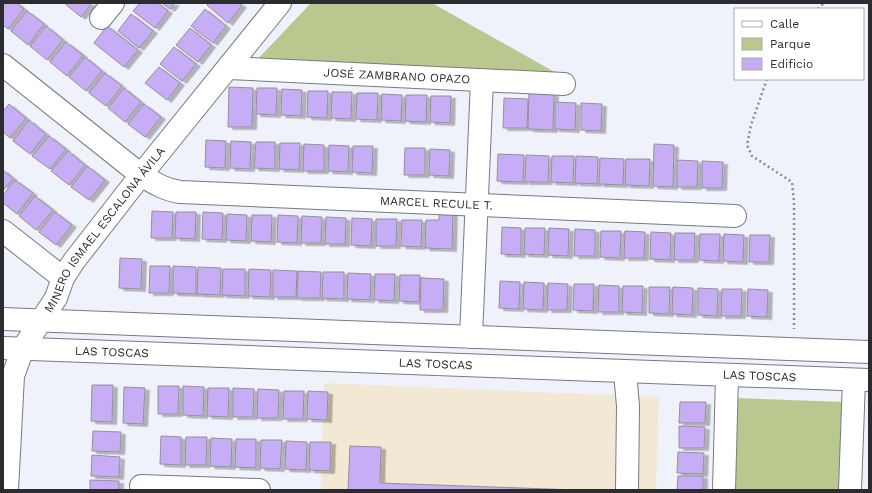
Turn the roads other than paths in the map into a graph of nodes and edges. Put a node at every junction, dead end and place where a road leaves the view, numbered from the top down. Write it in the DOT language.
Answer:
graph roads {
  1 [pos="280,3"];
  2 [pos="3,65"];
  3 [pos="229,68"];
  4 [pos="482,80"];
  5 [pos="564,84"];
  6 [pos="141,175"];
  7 [pos="477,205"];
  8 [pos="735,216"];
  9 [pos="3,231"];
  10 [pos="63,278"];
  11 [pos="3,319"];
  12 [pos="41,321"];
  13 [pos="471,337"];
  14 [pos="13,348"];
  15 [pos="869,352"];
  16 [pos="626,372"];
  17 [pos="727,376"];
  18 [pos="861,380"];
  19 [pos="141,482"];
  20 [pos="7,490"];
  21 [pos="259,490"];
  22 [pos="627,490"];
  23 [pos="724,490"];
  24 [pos="850,490"];
  1 -- 3 [label="street, MINERO ISMAEL ESCALONA ÁVILA"];
  2 -- 6 [label="street, MARCEL RECULE T."];
  3 -- 4 [label="street, JOSÉ ZAMBRANO OPAZO"];
  3 -- 6 [label="street, MINERO ISMAEL ESCALONA ÁVILA"];
  4 -- 5 [label="street, JOSÉ ZAMBRANO OPAZO"];
  4 -- 7 [label="street"];
  6 -- 7 [label="street, MARCEL RECULE T."];
  6 -- 10 [label="street, MINERO ISMAEL ESCALONA ÁVILA"];
  7 -- 8 [label="street, MARCEL RECULE T."];
  7 -- 13 [label="street"];
  9 -- 10 [label="street"];
  10 -- 12 [label="street, MINERO ISMAEL ESCALONA ÁVILA"];
  11 -- 12 [label="street"];
  12 -- 13 [label="street"];
  12 -- 14 [label="street, MINERO ISMAEL ESCALONA ÁVILA"];
  13 -- 15 [label="street"];
  14 -- 16 [label="street, LAS TOSCAS"];
  14 -- 20 [label="street, MINERO ISMAEL ESCALONA ÁVILA"];
  16 -- 17 [label="street, LAS TOSCAS"];
  16 -- 22 [label="street"];
  17 -- 18 [label="street, LAS TOSCAS"];
  17 -- 23 [label="street"];
  18 -- 24 [label="street"];
  19 -- 21 [label="street"];
}
